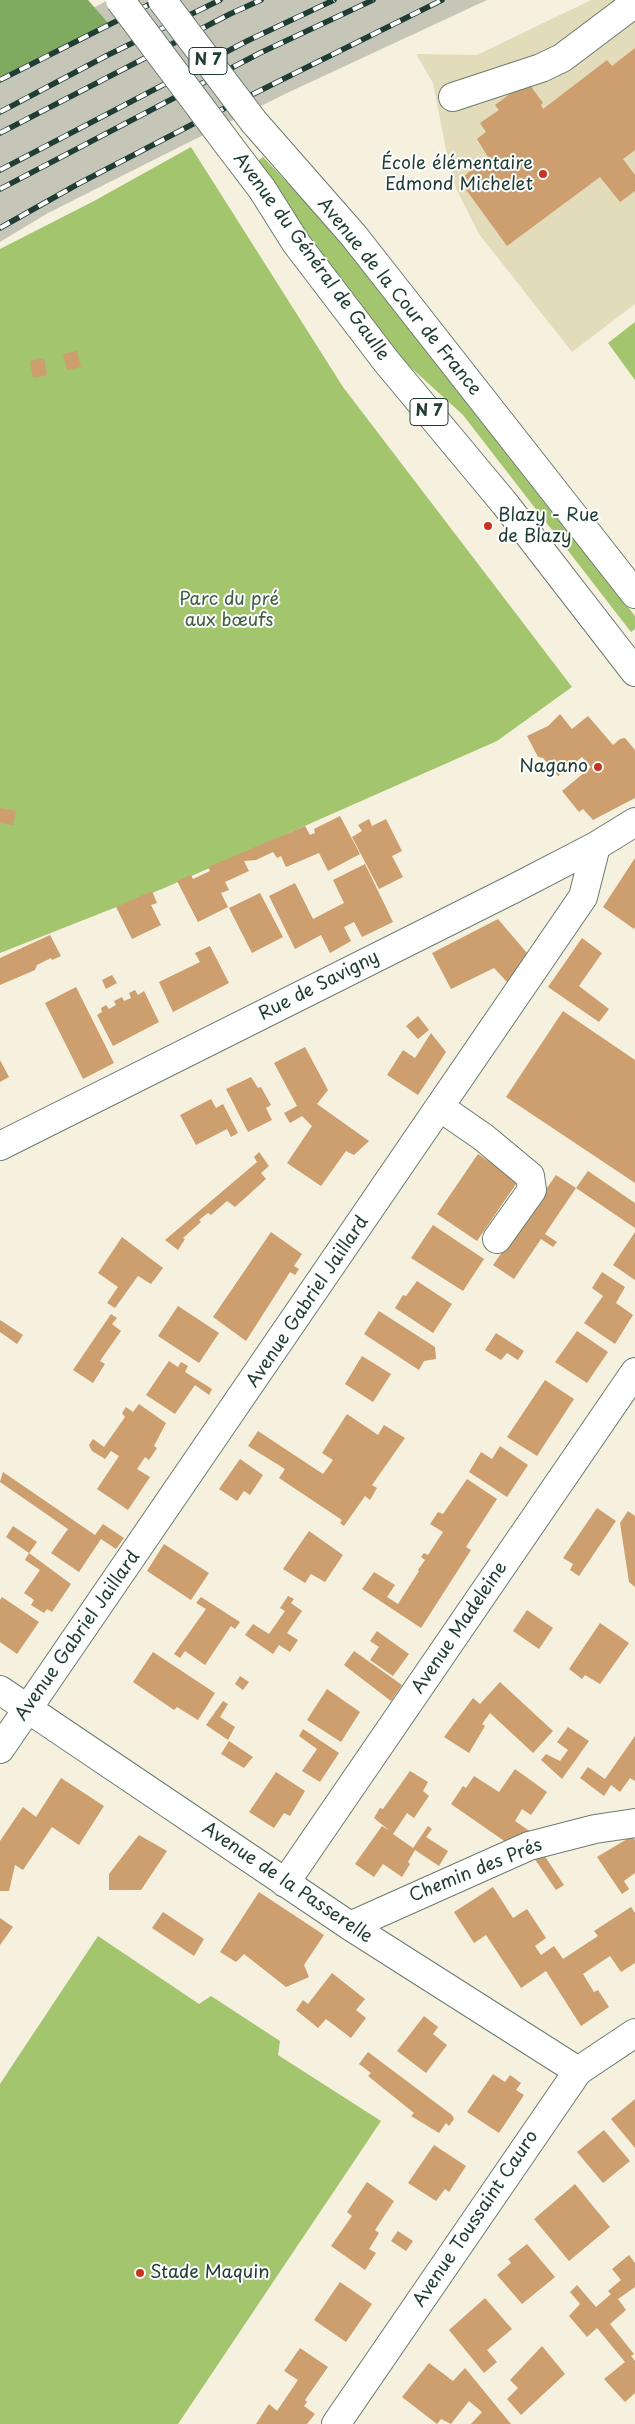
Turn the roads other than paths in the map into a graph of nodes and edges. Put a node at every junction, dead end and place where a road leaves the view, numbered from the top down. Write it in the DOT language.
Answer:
graph roads {
  1 [pos="120,0"];
  2 [pos="162,0"];
  3 [pos="635,3"];
  4 [pos="453,98"];
  5 [pos="635,594"];
  6 [pos="635,672"];
  7 [pos="635,822"];
  8 [pos="596,846"];
  9 [pos="440,1108"];
  10 [pos="0,1146"];
  11 [pos="497,1239"];
  12 [pos="635,1372"];
  13 [pos="0,1690"];
  14 [pos="28,1709"];
  15 [pos="0,1749"];
  16 [pos="635,1823"];
  17 [pos="286,1883"];
  18 [pos="350,1926"];
  19 [pos="635,2034"];
  20 [pos="578,2071"];
  21 [pos="336,2424"];
  1 -- 6 [label="street, Avenue du Général de Gaulle / N 7, bridge"];
  2 -- 5 [label="street, Avenue de la Cour de France / N 7, bridge"];
  3 -- 4 [label="street"];
  7 -- 8 [label="street, Rue de Savigny"];
  8 -- 9 [label="street, Avenue Gabriel Jaillard"];
  8 -- 10 [label="street, Rue de Savigny"];
  9 -- 11 [label="street"];
  9 -- 14 [label="street, Avenue Gabriel Jaillard"];
  12 -- 17 [label="street, Avenue Madeleine"];
  13 -- 14 [label="street, Avenue de la Passerelle"];
  14 -- 15 [label="street, Avenue Gabriel Jaillard"];
  14 -- 17 [label="street, Avenue de la Passerelle"];
  16 -- 18 [label="street, Chemin des Prés"];
  17 -- 18 [label="street, Avenue de la Passerelle"];
  18 -- 20 [label="street, Avenue de la Passerelle"];
  19 -- 20 [label="street, Avenue Toussaint Cauro"];
  20 -- 21 [label="street, Avenue Toussaint Cauro"];
}
